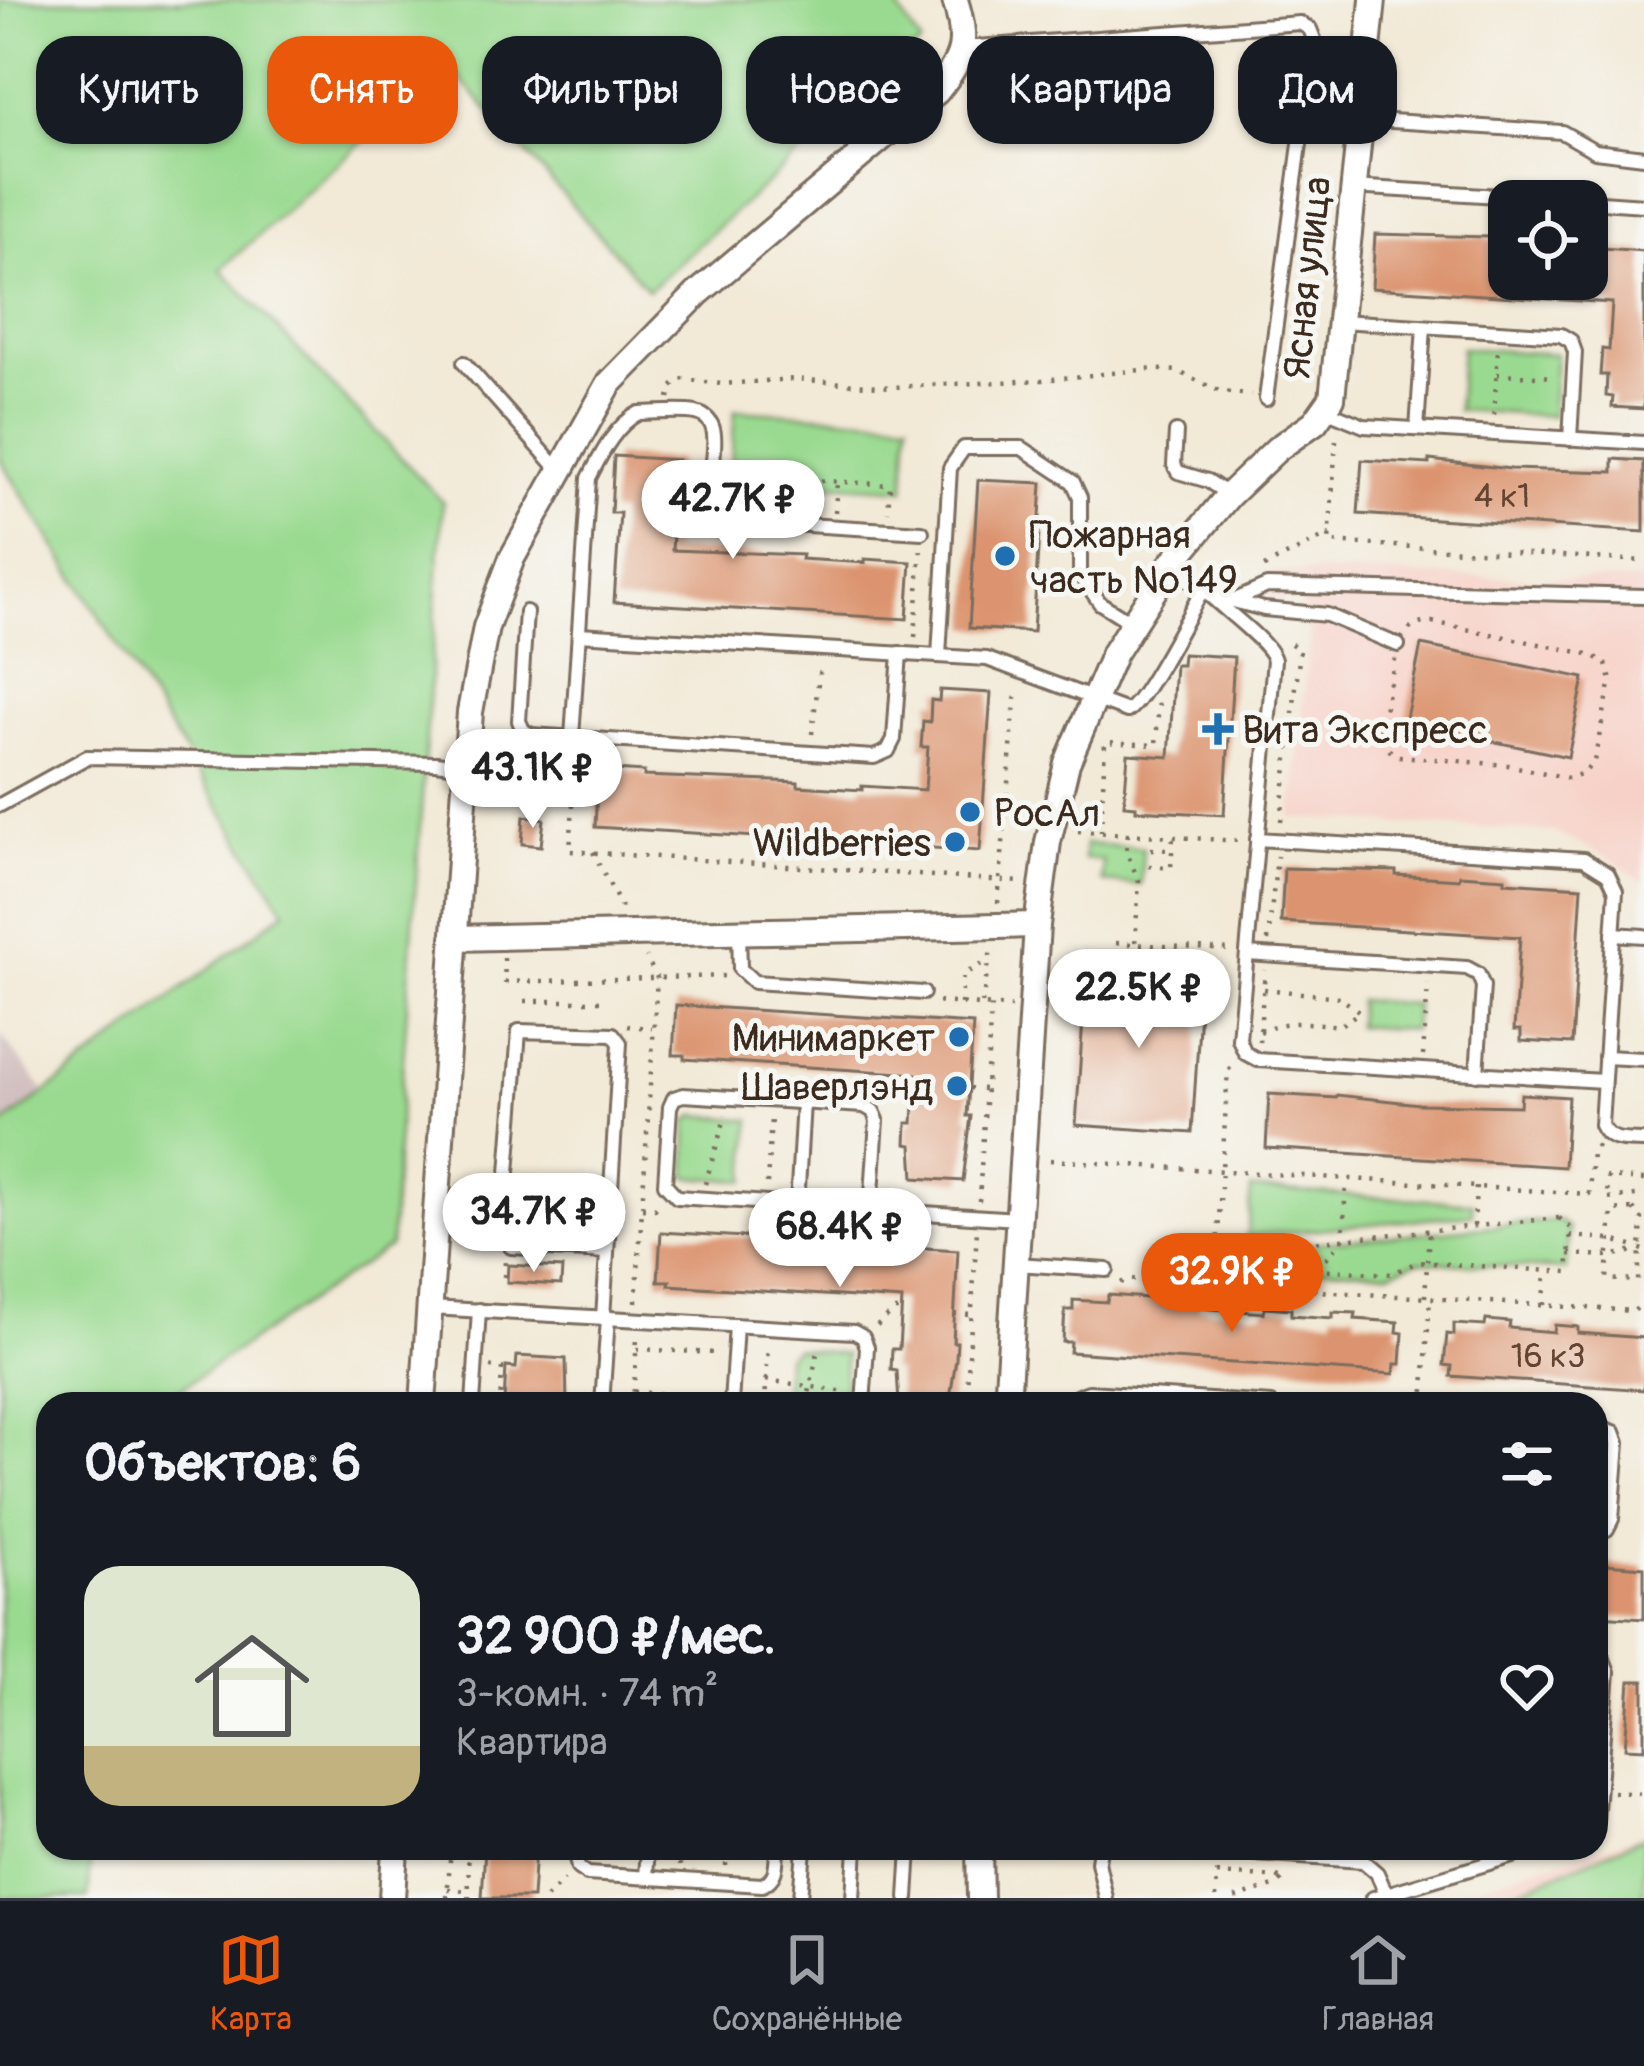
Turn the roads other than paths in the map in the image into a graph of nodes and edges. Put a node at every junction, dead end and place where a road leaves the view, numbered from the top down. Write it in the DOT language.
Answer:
graph roads {
  1 [pos="955,0"];
  2 [pos="1373,0"];
  3 [pos="1369,36"];
  4 [pos="963,48"];
  5 [pos="1397,121"];
  6 [pos="1356,144"];
  7 [pos="1644,157"];
  8 [pos="1351,187"];
  9 [pos="1488,195"];
  10 [pos="1608,203"];
  11 [pos="1644,205"];
  12 [pos="1340,322"];
  13 [pos="1424,327"];
  14 [pos="464,363"];
  15 [pos="1266,399"];
  16 [pos="1325,410"];
  17 [pos="1417,429"];
  18 [pos="1176,432"];
  19 [pos="1570,439"];
  20 [pos="1644,443"];
  21 [pos="559,470"];
  22 [pos="1229,495"];
  23 [pos="922,532"];
  24 [pos="1169,567"];
  25 [pos="1203,590"];
  26 [pos="1644,596"];
  27 [pos="1233,601"];
  28 [pos="526,612"];
  29 [pos="1132,623"];
  30 [pos="579,634"];
  31 [pos="1398,644"];
  32 [pos="907,654"];
  33 [pos="939,656"];
  34 [pos="1093,699"];
  35 [pos="574,738"];
  36 [pos="466,767"];
  37 [pos="0,805"];
  38 [pos="1257,840"];
  39 [pos="1037,925"];
  40 [pos="740,930"];
  41 [pos="1613,934"];
  42 [pos="1644,936"];
  43 [pos="454,938"];
  44 [pos="1247,953"];
  45 [pos="923,993"];
  46 [pos="1605,1057"];
  47 [pos="1644,1059"];
  48 [pos="1477,1073"];
  49 [pos="1604,1082"];
  50 [pos="803,1102"];
  51 [pos="1644,1141"];
  52 [pos="797,1205"];
  53 [pos="872,1209"];
  54 [pos="1019,1219"];
  55 [pos="607,1252"];
  56 [pos="1016,1264"];
  57 [pos="1107,1270"];
  58 [pos="430,1308"];
  59 [pos="479,1310"];
  60 [pos="605,1318"];
  61 [pos="736,1325"];
  62 [pos="424,1392"];
  63 [pos="474,1392"];
  64 [pos="602,1392"];
  65 [pos="732,1392"];
  66 [pos="863,1392"];
  67 [pos="1008,1392"];
  68 [pos="1608,1430"];
  69 [pos="1608,1526"];
  70 [pos="394,1860"];
  71 [pos="576,1860"];
  72 [pos="647,1860"];
  73 [pos="776,1860"];
  74 [pos="803,1860"];
  75 [pos="855,1860"];
  76 [pos="909,1860"];
  77 [pos="979,1860"];
  78 [pos="1098,1860"];
  79 [pos="1347,1860"];
  80 [pos="1501,1860"];
  81 [pos="646,1877"];
  82 [pos="1382,1897"];
  83 [pos="392,1898"];
  84 [pos="800,1898"];
  85 [pos="853,1898"];
  86 [pos="907,1898"];
  87 [pos="980,1898"];
  88 [pos="1106,1898"];
  1 -- 4 [label="street"];
  2 -- 3 [label="street, Ясная улица"];
  4 -- 15 [label="lane"];
  4 -- 21 [label="street"];
  5 -- 7 [label="lane"];
  6 -- 8 [label="street, Ясная улица"];
  8 -- 9 [label="lane"];
  8 -- 12 [label="street, Ясная улица"];
  10 -- 11 [label="lane"];
  12 -- 13 [label="lane"];
  12 -- 16 [label="street, Ясная улица"];
  13 -- 17 [label="lane"];
  13 -- 19 [label="lane"];
  14 -- 21 [label="lane"];
  16 -- 17 [label="lane"];
  16 -- 22 [label="street, Ясная улица"];
  17 -- 19 [label="lane"];
  18 -- 22 [label="lane"];
  19 -- 20 [label="lane"];
  21 -- 36 [label="street"];
  22 -- 24 [label="street, Ясная улица"];
  23 -- 30 [label="lane"];
  24 -- 25 [label="lane"];
  24 -- 29 [label="street, Ясная улица"];
  25 -- 27 [label="lane"];
  25 -- 34 [label="lane"];
  25 -- 38 [label="lane"];
  26 -- 27 [label="lane"];
  27 -- 31 [label="lane"];
  28 -- 35 [label="lane"];
  29 -- 33 [label="lane"];
  29 -- 34 [label="street, Ясная улица"];
  30 -- 32 [label="lane"];
  30 -- 35 [label="lane"];
  32 -- 33 [label="lane"];
  32 -- 35 [label="lane"];
  33 -- 34 [label="lane"];
  34 -- 39 [label="street, Ясная улица"];
  36 -- 37 [label="lane"];
  36 -- 43 [label="street"];
  38 -- 41 [label="lane"];
  38 -- 44 [label="lane"];
  39 -- 40 [label="street"];
  39 -- 54 [label="street, Ясная улица"];
  40 -- 43 [label="street"];
  40 -- 45 [label="lane"];
  41 -- 42 [label="lane"];
  41 -- 46 [label="lane"];
  43 -- 58 [label="street"];
  44 -- 48 [label="lane"];
  44 -- 48 [label="lane"];
  46 -- 47 [label="lane"];
  46 -- 49 [label="lane"];
  48 -- 49 [label="lane"];
  49 -- 51 [label="lane"];
  50 -- 52 [label="lane"];
  50 -- 52 [label="lane"];
  50 -- 53 [label="lane"];
  52 -- 53 [label="lane"];
  53 -- 54 [label="lane"];
  54 -- 56 [label="street, Ясная улица"];
  55 -- 55 [label="lane"];
  55 -- 60 [label="lane"];
  56 -- 57 [label="lane"];
  56 -- 67 [label="street, Ясная улица"];
  58 -- 59 [label="lane"];
  58 -- 62 [label="street"];
  59 -- 60 [label="lane"];
  59 -- 63 [label="lane"];
  60 -- 61 [label="lane"];
  60 -- 64 [label="lane"];
  61 -- 65 [label="lane"];
  61 -- 66 [label="lane"];
  68 -- 69 [label="lane"];
  70 -- 83 [label="street"];
  71 -- 81 [label="lane"];
  72 -- 81 [label="lane"];
  73 -- 81 [label="lane"];
  74 -- 84 [label="lane"];
  75 -- 85 [label="lane"];
  76 -- 86 [label="lane"];
  77 -- 87 [label="street"];
  78 -- 88 [label="lane"];
  79 -- 82 [label="lane"];
  80 -- 82 [label="lane"];
}
